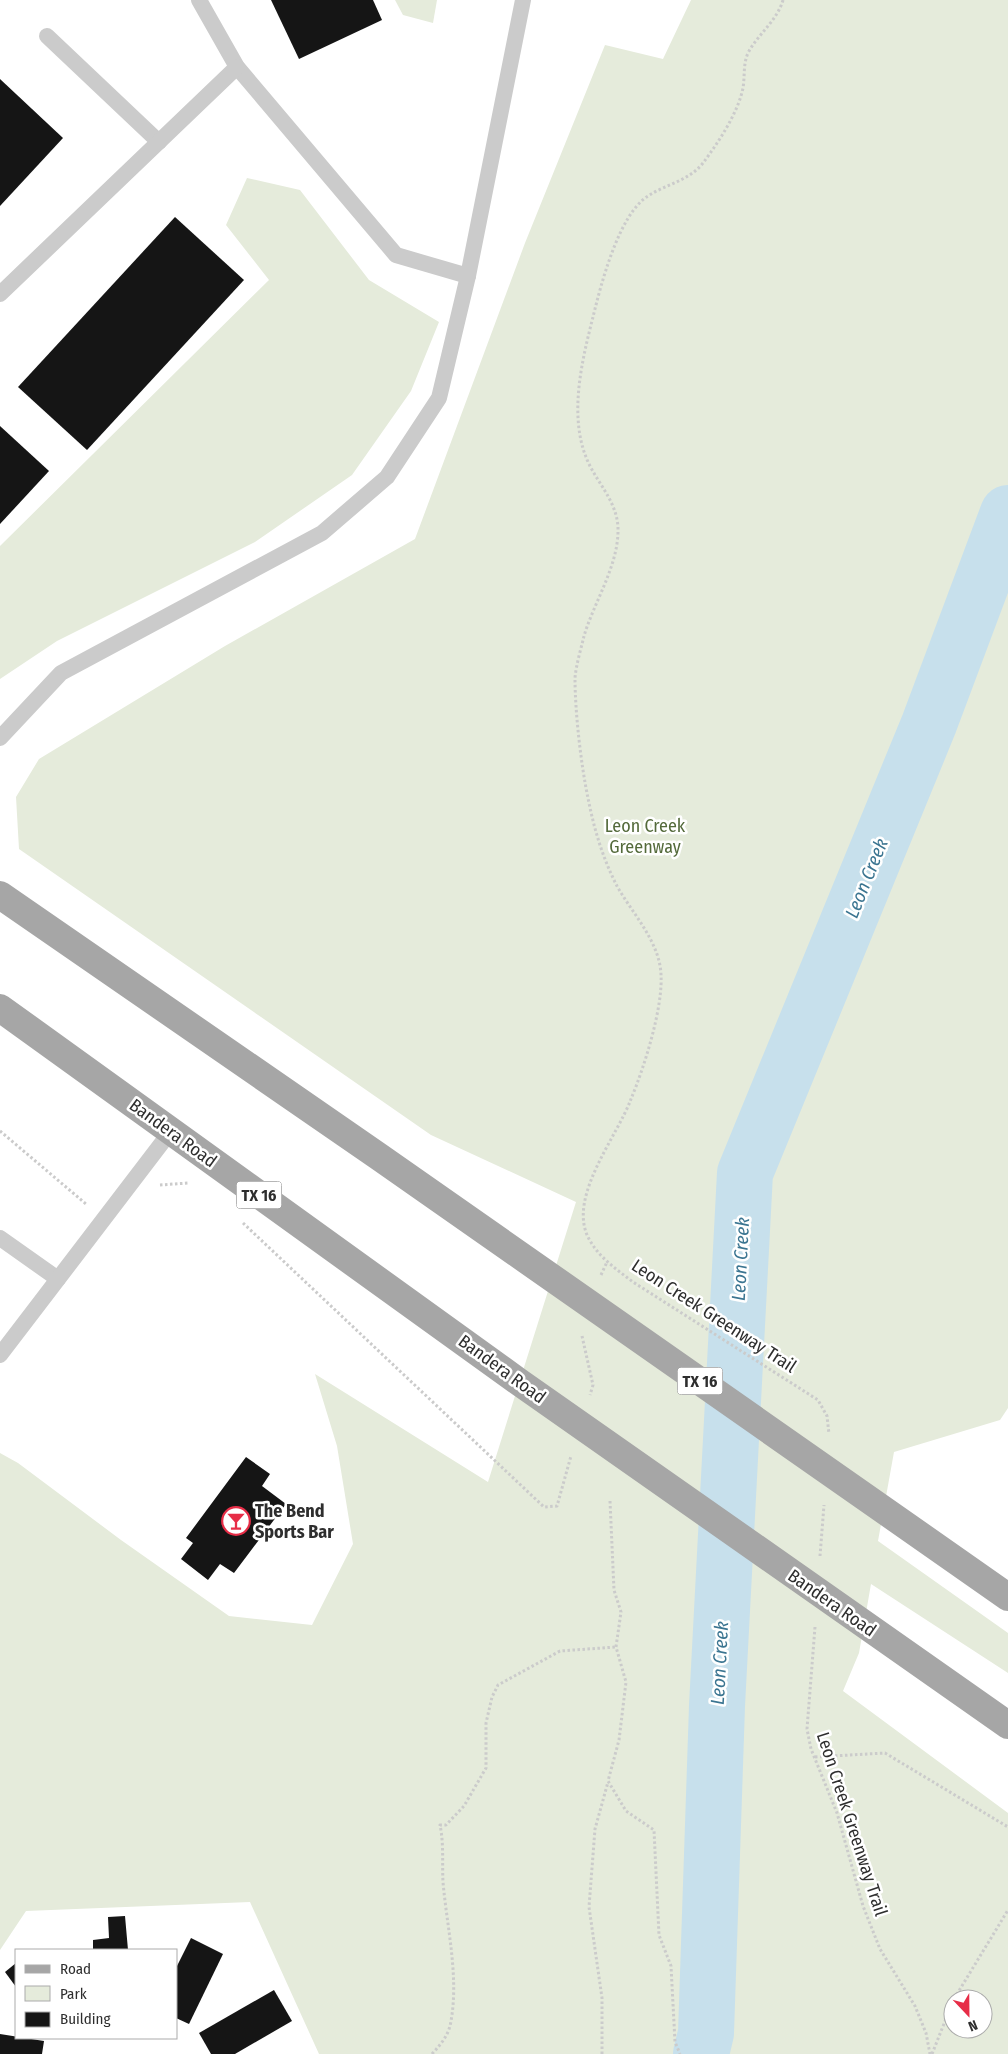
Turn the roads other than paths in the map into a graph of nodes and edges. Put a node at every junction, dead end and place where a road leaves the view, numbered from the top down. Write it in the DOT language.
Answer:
graph roads {
  1 [pos="199,0"];
  2 [pos="523,0"];
  3 [pos="47,36"];
  4 [pos="237,67"];
  5 [pos="159,142"];
  6 [pos="468,276"];
  7 [pos="0,294"];
  8 [pos="0,738"];
  9 [pos="0,895"];
  10 [pos="0,1008"];
  11 [pos="171,1131"];
  12 [pos="0,1238"];
  13 [pos="58,1279"];
  14 [pos="0,1355"];
  15 [pos="1008,1597"];
  16 [pos="1008,1725"];
  1 -- 4 [label="lane"];
  2 -- 6 [label="lane"];
  3 -- 5 [label="lane"];
  4 -- 5 [label="lane"];
  4 -- 6 [label="lane"];
  5 -- 7 [label="lane"];
  6 -- 8 [label="lane"];
  9 -- 15 [label="main road, TX 16"];
  10 -- 11 [label="main road, Bandera Road / TX 16"];
  11 -- 13 [label="lane"];
  11 -- 16 [label="main road, Bandera Road / TX 16"];
  12 -- 13 [label="lane"];
  13 -- 14 [label="lane"];
}
